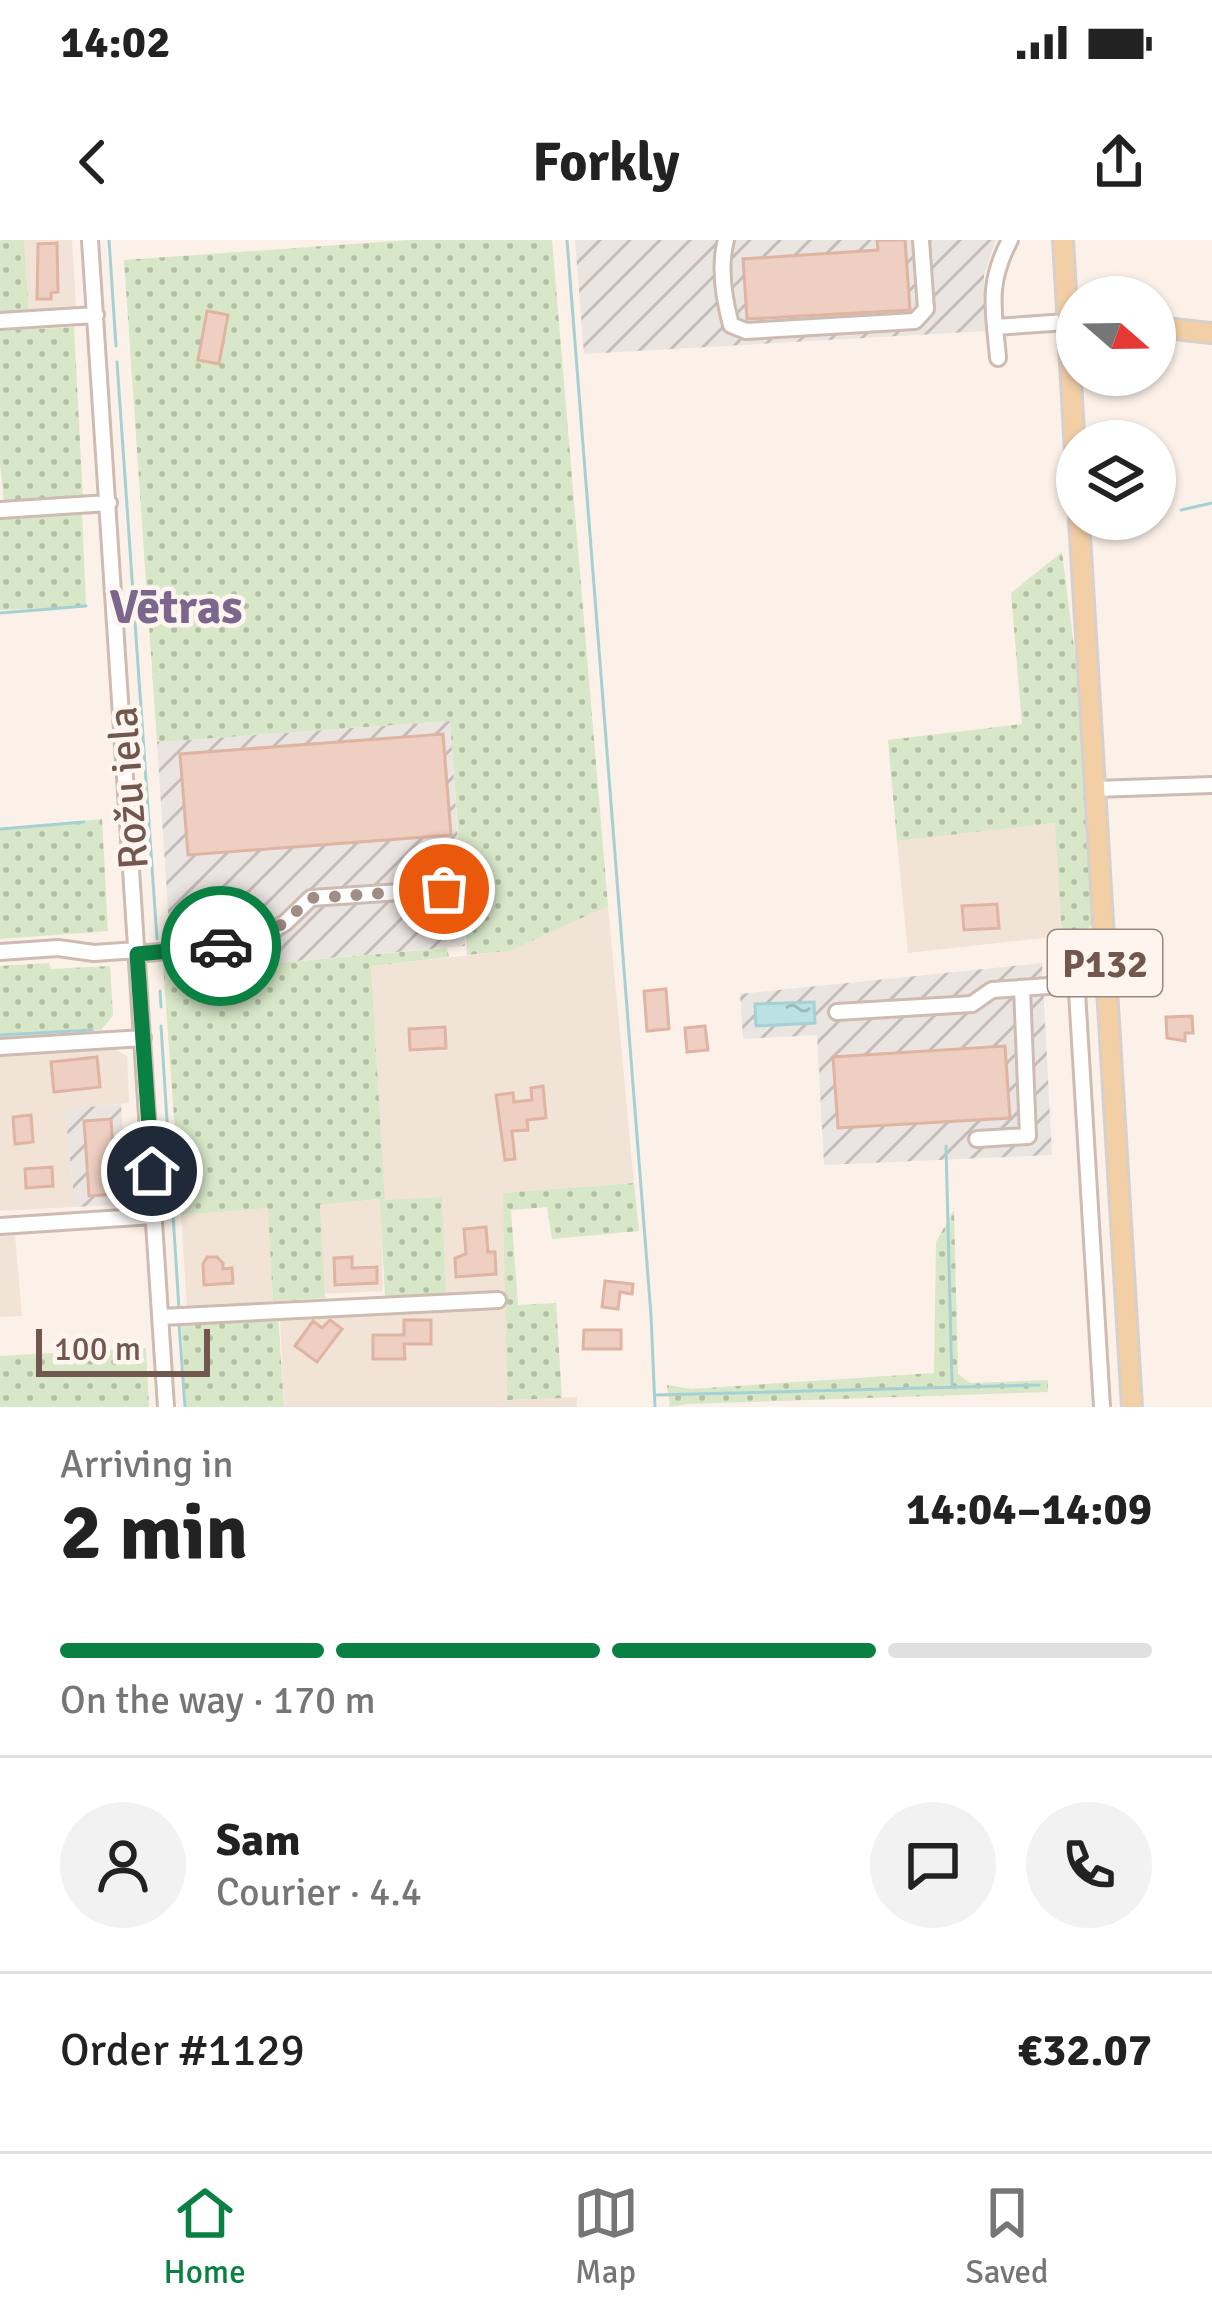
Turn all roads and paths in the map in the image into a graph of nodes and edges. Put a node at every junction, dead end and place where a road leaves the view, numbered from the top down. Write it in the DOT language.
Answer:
graph roads {
  1 [pos="90,240"];
  2 [pos="726,240"];
  3 [pos="921,240"];
  4 [pos="1010,240"];
  5 [pos="1063,240"];
  6 [pos="1067,276"];
  7 [pos="96,316"];
  8 [pos="0,321"];
  9 [pos="1056,323"];
  10 [pos="995,326"];
  11 [pos="1176,329"];
  12 [pos="1212,333"];
  13 [pos="998,358"];
  14 [pos="109,503"];
  15 [pos="0,510"];
  16 [pos="1080,540"];
  17 [pos="1212,785"];
  18 [pos="1095,789"];
  19 [pos="444,889"];
  20 [pos="1074,942"];
  21 [pos="0,952"];
  22 [pos="137,952"];
  23 [pos="1077,984"];
  24 [pos="1022,988"];
  25 [pos="837,1012"];
  26 [pos="142,1038"];
  27 [pos="0,1047"];
  28 [pos="977,1139"];
  29 [pos="154,1216"];
  30 [pos="0,1226"];
  31 [pos="498,1300"];
  32 [pos="160,1317"];
  33 [pos="166,1407"];
  34 [pos="1102,1407"];
  35 [pos="1132,1407"];
  1 -- 7 [label="street, Rožu iela"];
  2 -- 3 [label="street"];
  4 -- 10 [label="street"];
  5 -- 6 [label="main road"];
  7 -- 8 [label="street"];
  7 -- 14 [label="street, Rožu iela"];
  9 -- 10 [label="street"];
  10 -- 13 [label="street"];
  11 -- 12 [label="main road"];
  14 -- 15 [label="street"];
  14 -- 22 [label="street, Rožu iela"];
  16 -- 18 [label="main road, P132"];
  17 -- 18 [label="street"];
  18 -- 35 [label="main road, P132"];
  19 -- 22 [label="street"];
  20 -- 23 [label="street"];
  21 -- 22 [label="street"];
  22 -- 26 [label="street, Rožu iela"];
  23 -- 24 [label="street"];
  23 -- 34 [label="street"];
  24 -- 25 [label="street"];
  24 -- 28 [label="street"];
  26 -- 27 [label="street"];
  26 -- 29 [label="street, Rožu iela"];
  29 -- 30 [label="street"];
  29 -- 32 [label="street, Rožu iela"];
  31 -- 32 [label="street"];
  32 -- 33 [label="street, Rožu iela"];
}
